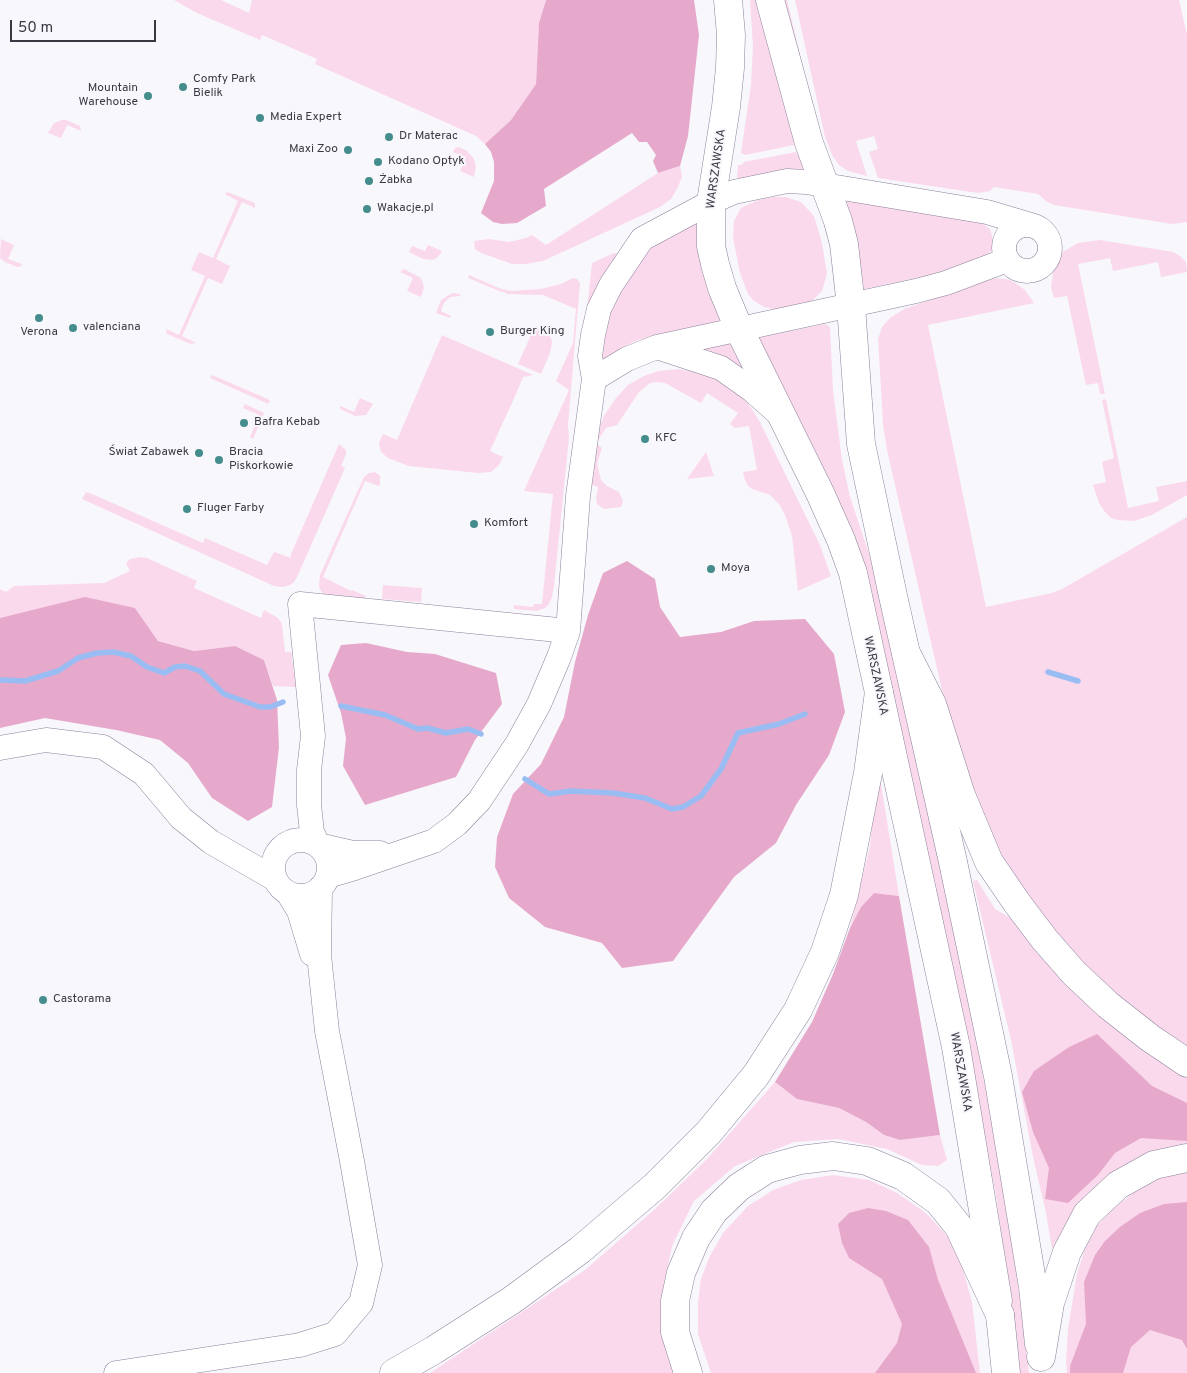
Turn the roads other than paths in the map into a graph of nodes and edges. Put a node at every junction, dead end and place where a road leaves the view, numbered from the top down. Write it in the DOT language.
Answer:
graph roads {
  1 [pos="728,0"];
  2 [pos="770,0"];
  3 [pos="824,186"];
  4 [pos="711,202"];
  5 [pos="1034,226"];
  6 [pos="1007,260"];
  7 [pos="851,306"];
  8 [pos="739,329"];
  9 [pos="657,347"];
  10 [pos="594,379"];
  11 [pos="782,417"];
  12 [pos="568,631"];
  13 [pos="906,653"];
  14 [pos="878,692"];
  15 [pos="0,748"];
  16 [pos="309,770"];
  17 [pos="211,842"];
  18 [pos="318,846"];
  19 [pos="281,848"];
  20 [pos="400,854"];
  21 [pos="324,882"];
  22 [pos="282,886"];
  23 [pos="321,986"];
  24 [pos="1187,1063"];
  25 [pos="1187,1158"];
  26 [pos="1000,1315"];
  27 [pos="1042,1365"];
  28 [pos="116,1373"];
  29 [pos="394,1373"];
  30 [pos="688,1373"];
  31 [pos="1006,1373"];
  1 -- 4 [label="main road, WARSZAWSKA"];
  2 -- 3 [label="main road"];
  3 -- 4 [label="street"];
  3 -- 5 [label="street"];
  3 -- 7 [label="main road"];
  4 -- 8 [label="main road, WARSZAWSKA"];
  4 -- 10 [label="street"];
  5 -- 6 [label="street"];
  5 -- 6 [label="street"];
  6 -- 7 [label="street"];
  7 -- 8 [label="street"];
  7 -- 13 [label="main road"];
  8 -- 9 [label="street"];
  8 -- 11 [label="main road, WARSZAWSKA"];
  9 -- 10 [label="street"];
  9 -- 11 [label="street"];
  10 -- 12 [label="street"];
  11 -- 14 [label="main road, WARSZAWSKA"];
  12 -- 16 [label="street"];
  12 -- 20 [label="street"];
  13 -- 24 [label="main road"];
  13 -- 27 [label="main road"];
  14 -- 26 [label="main road, WARSZAWSKA"];
  14 -- 29 [label="main road"];
  15 -- 17 [label="street"];
  16 -- 18 [label="street"];
  16 -- 19 [label="street"];
  17 -- 19 [label="street"];
  17 -- 22 [label="street"];
  18 -- 19 [label="street"];
  18 -- 20 [label="street"];
  18 -- 21 [label="street"];
  19 -- 22 [label="street"];
  20 -- 21 [label="street"];
  21 -- 22 [label="street"];
  21 -- 23 [label="street"];
  22 -- 23 [label="street"];
  23 -- 28 [label="street"];
  25 -- 27 [label="main road"];
  26 -- 30 [label="main road"];
  26 -- 31 [label="main road, WARSZAWSKA"];
}
